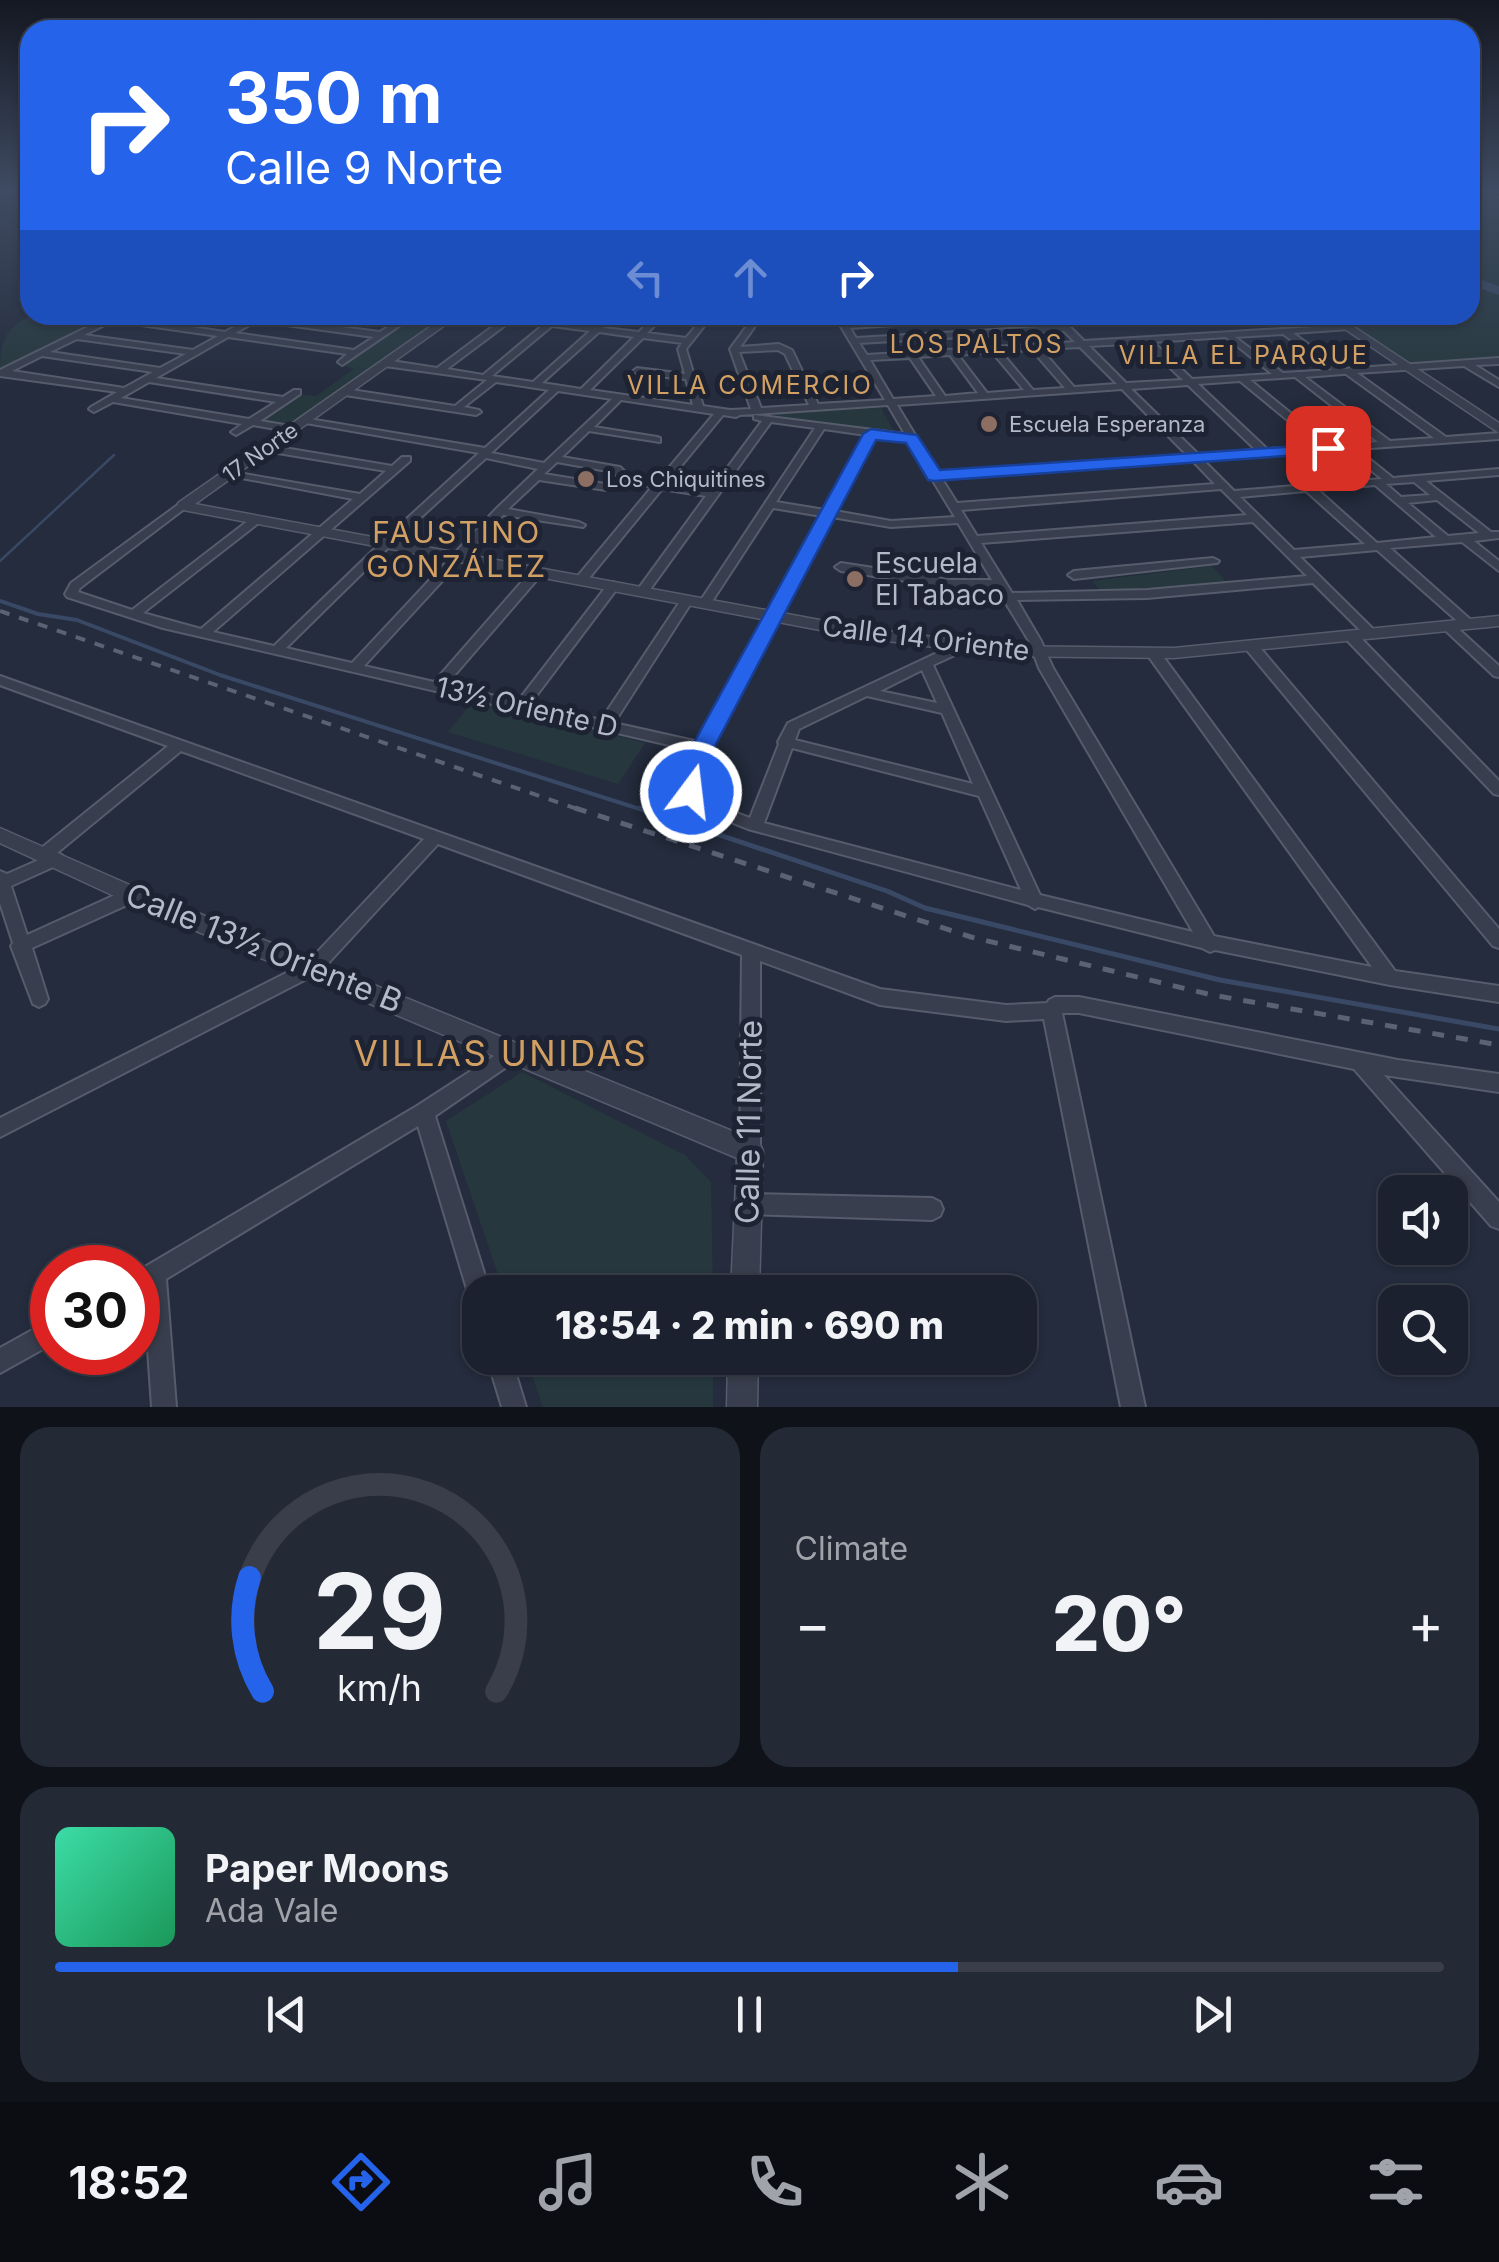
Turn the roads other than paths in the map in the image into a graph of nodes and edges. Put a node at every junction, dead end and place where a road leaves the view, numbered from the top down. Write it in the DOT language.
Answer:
graph roads {
  1 [pos="99,325"];
  2 [pos="164,325"];
  3 [pos="244,325"];
  4 [pos="313,325"];
  5 [pos="397,325"];
  6 [pos="440,325"];
  7 [pos="499,325"];
  8 [pos="548,325"];
  9 [pos="565,325"];
  10 [pos="601,325"];
  11 [pos="650,325"];
  12 [pos="700,325"];
  13 [pos="750,325"];
  14 [pos="854,325"];
  15 [pos="941,325"];
  16 [pos="1063,325"];
  17 [pos="1343,325"];
  18 [pos="844,326"];
  19 [pos="1066,328"];
  20 [pos="1347,328"];
  21 [pos="596,329"];
  22 [pos="1286,332"];
  23 [pos="226,335"];
  24 [pos="381,335"];
  25 [pos="640,335"];
  26 [pos="949,335"];
  27 [pos="76,336"];
  28 [pos="1229,336"];
  29 [pos="686,340"];
  30 [pos="853,340"];
  31 [pos="1146,341"];
  32 [pos="1082,345"];
  33 [pos="1034,347"];
  34 [pos="734,350"];
  35 [pos="994,350"];
  36 [pos="194,352"];
  37 [pos="957,352"];
  38 [pos="41,353"];
  39 [pos="355,353"];
  40 [pos="912,355"];
  41 [pos="864,358"];
  42 [pos="1499,361"];
  43 [pos="342,362"];
  44 [pos="386,364"];
  45 [pos="1466,364"];
  46 [pos="1408,368"];
  47 [pos="162,371"];
  48 [pos="440,371"];
  49 [pos="638,371"];
  50 [pos="1,372"];
  51 [pos="1344,372"];
  52 [pos="1297,375"];
  53 [pos="1281,376"];
  54 [pos="489,378"];
  55 [pos="690,378"];
  56 [pos="148,379"];
  57 [pos="1243,379"];
  58 [pos="1189,382"];
  59 [pos="1499,384"];
  60 [pos="534,385"];
  61 [pos="1126,386"];
  62 [pos="556,388"];
  63 [pos="1072,390"];
  64 [pos="126,391"];
  65 [pos="296,392"];
  66 [pos="345,392"];
  67 [pos="582,392"];
  68 [pos="1030,394"];
  69 [pos="986,396"];
  70 [pos="619,397"];
  71 [pos="112,399"];
  72 [pos="284,400"];
  73 [pos="943,400"];
  74 [pos="890,403"];
  75 [pos="458,408"];
  76 [pos="815,408"];
  77 [pos="94,409"];
  78 [pos="699,409"];
  79 [pos="476,412"];
  80 [pos="725,412"];
  81 [pos="762,415"];
  82 [pos="1499,417"];
  83 [pos="1483,418"];
  84 [pos="306,420"];
  85 [pos="251,422"];
  86 [pos="820,426"];
  87 [pos="585,428"];
  88 [pos="293,429"];
  89 [pos="236,432"];
  90 [pos="1499,432"];
  91 [pos="871,434"];
  92 [pos="911,438"];
  93 [pos="657,440"];
  94 [pos="1444,440"];
  95 [pos="1388,445"];
  96 [pos="266,448"];
  97 [pos="1328,448"];
  98 [pos="1350,448"];
  99 [pos="485,452"];
  100 [pos="1265,452"];
  101 [pos="1195,457"];
  102 [pos="406,458"];
  103 [pos="550,462"];
  104 [pos="394,469"];
  105 [pos="1499,472"];
  106 [pos="230,473"];
  107 [pos="1485,474"];
  108 [pos="536,476"];
  109 [pos="934,476"];
  110 [pos="1417,479"];
  111 [pos="627,480"];
  112 [pos="1391,481"];
  113 [pos="1377,482"];
  114 [pos="1499,484"];
  115 [pos="658,485"];
  116 [pos="1309,488"];
  117 [pos="1228,490"];
  118 [pos="714,494"];
  119 [pos="361,497"];
  120 [pos="1440,497"];
  121 [pos="1398,500"];
  122 [pos="770,504"];
  123 [pos="183,506"];
  124 [pos="953,507"];
  125 [pos="500,510"];
  126 [pos="828,514"];
  127 [pos="1256,518"];
  128 [pos="257,520"];
  129 [pos="961,520"];
  130 [pos="578,526"];
  131 [pos="321,532"];
  132 [pos="1494,535"];
  133 [pos="1464,538"];
  134 [pos="974,540"];
  135 [pos="1446,540"];
  136 [pos="388,544"];
  137 [pos="1377,546"];
  138 [pos="1292,554"];
  139 [pos="458,557"];
  140 [pos="1064,562"];
  141 [pos="841,567"];
  142 [pos="1499,567"];
  143 [pos="538,572"];
  144 [pos="1074,574"];
  145 [pos="1316,578"];
  146 [pos="580,580"];
  147 [pos="999,582"];
  148 [pos="613,586"];
  149 [pos="1235,586"];
  150 [pos="642,592"];
  151 [pos="71,594"];
  152 [pos="1088,595"];
  153 [pos="1008,597"];
  154 [pos="687,600"];
  155 [pos="705,604"];
  156 [pos="132,615"];
  157 [pos="772,616"];
  158 [pos="1499,621"];
  159 [pos="1468,624"];
  160 [pos="1448,626"];
  161 [pos="204,632"];
  162 [pos="1371,634"];
  163 [pos="1351,636"];
  164 [pos="1251,646"];
  165 [pos="962,647"];
  166 [pos="279,648"];
  167 [pos="1040,653"];
  168 [pos="1154,654"];
  169 [pos="926,664"];
  170 [pos="357,666"];
  171 [pos="1499,673"];
  172 [pos="0,680"];
  173 [pos="438,686"];
  174 [pos="867,692"];
  175 [pos="521,706"];
  176 [pos="947,710"];
  177 [pos="605,725"];
  178 [pos="785,742"];
  179 [pos="180,744"];
  180 [pos="702,748"];
  181 [pos="1499,790"];
  182 [pos="985,792"];
  183 [pos="756,824"];
  184 [pos="0,835"];
  185 [pos="436,836"];
  186 [pos="51,856"];
  187 [pos="1,880"];
  188 [pos="132,895"];
  189 [pos="1034,902"];
  190 [pos="1499,942"];
  191 [pos="1210,945"];
  192 [pos="20,946"];
  193 [pos="751,951"];
  194 [pos="314,968"];
  195 [pos="1390,978"];
  196 [pos="1499,994"];
  197 [pos="39,1000"];
  198 [pos="1054,1008"];
  199 [pos="514,1052"];
  200 [pos="1360,1062"];
  201 [pos="1499,1083"];
  202 [pos="424,1112"];
  203 [pos="0,1128"];
  204 [pos="750,1151"];
  205 [pos="748,1204"];
  206 [pos="932,1209"];
  207 [pos="1499,1218"];
  208 [pos="160,1271"];
  209 [pos="474,1275"];
  210 [pos="746,1275"];
  211 [pos="30,1344"];
  212 [pos="0,1361"];
  213 [pos="160,1375"];
  214 [pos="504,1375"];
  215 [pos="743,1375"];
  216 [pos="164,1407"];
  217 [pos="514,1407"];
  218 [pos="742,1407"];
  219 [pos="1134,1407"];
  1 -- 27 [label="street"];
  2 -- 23 [label="street"];
  3 -- 23 [label="street"];
  4 -- 24 [label="street"];
  5 -- 24 [label="street"];
  6 -- 44 [label="street, 17 Norte"];
  7 -- 48 [label="street"];
  8 -- 54 [label="street"];
  9 -- 21 [label="street"];
  10 -- 21 [label="street"];
  11 -- 25 [label="street"];
  12 -- 29 [label="street"];
  13 -- 34 [label="street"];
  14 -- 18 [label="street"];
  15 -- 26 [label="street"];
  16 -- 19 [label="street"];
  17 -- 20 [label="street"];
  18 -- 30 [label="street"];
  19 -- 26 [label="street"];
  19 -- 32 [label="street"];
  20 -- 22 [label="street"];
  20 -- 46 [label="street"];
  21 -- 25 [label="street"];
  21 -- 60 [label="street"];
  22 -- 28 [label="street"];
  22 -- 51 [label="street"];
  23 -- 36 [label="street"];
  23 -- 39 [label="street"];
  24 -- 39 [label="street"];
  25 -- 29 [label="street"];
  25 -- 67 [label="street"];
  26 -- 30 [label="street"];
  26 -- 37 [label="street"];
  27 -- 36 [label="street"];
  27 -- 38 [label="street"];
  28 -- 31 [label="street"];
  28 -- 53 [label="street"];
  29 -- 55 [label="street"];
  30 -- 41 [label="street"];
  31 -- 32 [label="street"];
  31 -- 58 [label="street"];
  32 -- 33 [label="street"];
  32 -- 61 [label="street"];
  33 -- 35 [label="street"];
  33 -- 63 [label="street"];
  34 -- 76 [label="street"];
  34 -- 81 [label="street"];
  35 -- 37 [label="street"];
  35 -- 68 [label="street"];
  36 -- 47 [label="street"];
  37 -- 40 [label="street"];
  37 -- 69 [label="street"];
  38 -- 47 [label="street"];
  38 -- 50 [label="street"];
  39 -- 43 [label="street"];
  40 -- 41 [label="street"];
  40 -- 73 [label="street"];
  41 -- 74 [label="street"];
  42 -- 45 [label="street"];
  44 -- 48 [label="street"];
  44 -- 66 [label="street, 17 Norte"];
  45 -- 46 [label="street"];
  45 -- 59 [label="street"];
  46 -- 51 [label="street"];
  46 -- 83 [label="street"];
  47 -- 56 [label="street"];
  48 -- 54 [label="street"];
  49 -- 55 [label="street"];
  50 -- 64 [label="street"];
  51 -- 52 [label="street"];
  51 -- 94 [label="street"];
  52 -- 53 [label="street"];
  52 -- 95 [label="street"];
  53 -- 57 [label="street"];
  54 -- 60 [label="street"];
  54 -- 75 [label="street"];
  55 -- 78 [label="street"];
  56 -- 64 [label="street"];
  56 -- 72 [label="street"];
  57 -- 58 [label="street"];
  57 -- 97 [label="street"];
  58 -- 61 [label="street"];
  58 -- 100 [label="street"];
  60 -- 62 [label="street"];
  61 -- 63 [label="street"];
  61 -- 101 [label="street"];
  62 -- 67 [label="street"];
  62 -- 99 [label="street"];
  63 -- 68 [label="street"];
  64 -- 71 [label="street"];
  65 -- 72 [label="street"];
  66 -- 75 [label="street"];
  66 -- 84 [label="street, 17 Norte"];
  67 -- 70 [label="street"];
  68 -- 69 [label="street"];
  69 -- 73 [label="street"];
  70 -- 78 [label="street"];
  70 -- 87 [label="street"];
  71 -- 77 [label="street"];
  71 -- 85 [label="street"];
  72 -- 85 [label="street"];
  73 -- 74 [label="street"];
  74 -- 76 [label="street"];
  74 -- 92 [label="street"];
  75 -- 79 [label="street"];
  76 -- 81 [label="street"];
  78 -- 80 [label="street"];
  80 -- 81 [label="street"];
  80 -- 115 [label="street"];
  81 -- 86 [label="street"];
  81 -- 118 [label="street"];
  82 -- 83 [label="street"];
  83 -- 90 [label="street"];
  84 -- 88 [label="street, 17 Norte"];
  84 -- 99 [label="street"];
  85 -- 88 [label="street"];
  85 -- 89 [label="street"];
  86 -- 91 [label="street"];
  86 -- 122 [label="street"];
  87 -- 93 [label="street"];
  87 -- 103 [label="street"];
  88 -- 96 [label="street, 17 Norte"];
  90 -- 94 [label="street"];
  91 -- 92 [label="street"];
  91 -- 126 [label="street"];
  92 -- 109 [label="street"];
  94 -- 95 [label="street"];
  95 -- 98 [label="street"];
  96 -- 104 [label="street"];
  96 -- 106 [label="street, 17 Norte"];
  97 -- 98 [label="street"];
  97 -- 100 [label="street"];
  98 -- 112 [label="street"];
  99 -- 103 [label="street"];
  99 -- 136 [label="street"];
  100 -- 101 [label="street"];
  101 -- 109 [label="street"];
  101 -- 117 [label="street"];
  102 -- 104 [label="street"];
  103 -- 108 [label="street"];
  103 -- 111 [label="street"];
  104 -- 119 [label="street"];
  105 -- 107 [label="street"];
  106 -- 119 [label="street"];
  106 -- 123 [label="street, 17 Norte"];
  107 -- 110 [label="street"];
  107 -- 114 [label="street"];
  108 -- 111 [label="street"];
  108 -- 125 [label="street"];
  109 -- 124 [label="street"];
  110 -- 112 [label="street"];
  110 -- 120 [label="street"];
  111 -- 115 [label="street"];
  112 -- 113 [label="street"];
  113 -- 116 [label="street"];
  113 -- 121 [label="street"];
  115 -- 118 [label="street"];
  115 -- 146 [label="street"];
  116 -- 117 [label="street"];
  116 -- 137 [label="street"];
  117 -- 124 [label="street"];
  117 -- 127 [label="street"];
  118 -- 150 [label="street"];
  119 -- 131 [label="street"];
  120 -- 121 [label="street"];
  120 -- 132 [label="street"];
  121 -- 135 [label="street"];
  122 -- 126 [label="street"];
  122 -- 155 [label="street"];
  123 -- 128 [label="street, Calle 14 Oriente"];
  123 -- 151 [label="street, 17 Norte"];
  124 -- 129 [label="street"];
  125 -- 130 [label="street"];
  125 -- 139 [label="street"];
  126 -- 129 [label="street"];
  126 -- 157 [label="street"];
  127 -- 134 [label="street"];
  127 -- 138 [label="street"];
  128 -- 131 [label="street, Calle 14 Oriente"];
  128 -- 156 [label="street"];
  129 -- 134 [label="street"];
  131 -- 136 [label="street, Calle 14 Oriente"];
  131 -- 161 [label="street"];
  132 -- 133 [label="street"];
  133 -- 135 [label="street"];
  133 -- 142 [label="street"];
  134 -- 147 [label="street"];
  135 -- 137 [label="street"];
  136 -- 139 [label="street, Calle 14 Oriente"];
  136 -- 166 [label="street"];
  137 -- 138 [label="street"];
  137 -- 159 [label="street"];
  138 -- 145 [label="street"];
  139 -- 143 [label="street, Calle 14 Oriente"];
  139 -- 170 [label="street"];
  140 -- 144 [label="street"];
  141 -- 147 [label="street"];
  143 -- 146 [label="street, Calle 14 Oriente"];
  143 -- 173 [label="street"];
  144 -- 149 [label="street"];
  144 -- 152 [label="street"];
  145 -- 149 [label="street"];
  145 -- 162 [label="street"];
  146 -- 148 [label="street, Calle 14 Oriente"];
  147 -- 153 [label="street"];
  148 -- 150 [label="street, Calle 14 Oriente"];
  148 -- 175 [label="street"];
  149 -- 152 [label="street"];
  150 -- 154 [label="street, Calle 14 Oriente"];
  151 -- 156 [label="street, 13½ Oriente D"];
  152 -- 153 [label="street"];
  153 -- 167 [label="street"];
  154 -- 155 [label="street, Calle 14 Oriente"];
  154 -- 177 [label="street"];
  155 -- 157 [label="street, Calle 14 Oriente"];
  156 -- 161 [label="street, 13½ Oriente D"];
  157 -- 165 [label="street, Calle 14 Oriente"];
  157 -- 180 [label="street"];
  158 -- 159 [label="street, Calle 14 Oriente"];
  159 -- 160 [label="street, Calle 14 Oriente"];
  160 -- 162 [label="street, Calle 14 Oriente"];
  160 -- 171 [label="street"];
  161 -- 166 [label="street, 13½ Oriente D"];
  162 -- 163 [label="street, Calle 14 Oriente"];
  163 -- 164 [label="street, Calle 14 Oriente"];
  163 -- 181 [label="street"];
  164 -- 168 [label="street, Calle 14 Oriente"];
  164 -- 190 [label="street"];
  165 -- 167 [label="street, Calle 14 Oriente"];
  165 -- 169 [label="street"];
  166 -- 170 [label="street, 13½ Oriente D"];
  167 -- 168 [label="street, Calle 14 Oriente"];
  167 -- 191 [label="street"];
  168 -- 195 [label="street"];
  169 -- 174 [label="street"];
  169 -- 176 [label="street"];
  170 -- 173 [label="street, 13½ Oriente D"];
  172 -- 179 [label="street"];
  173 -- 175 [label="street, 13½ Oriente D"];
  174 -- 176 [label="street"];
  174 -- 178 [label="street"];
  175 -- 177 [label="street, 13½ Oriente D"];
  176 -- 182 [label="street"];
  177 -- 180 [label="street, 13½ Oriente D"];
  178 -- 182 [label="street"];
  178 -- 183 [label="street"];
  179 -- 185 [label="street"];
  179 -- 186 [label="street"];
  180 -- 183 [label="street"];
  182 -- 189 [label="street"];
  183 -- 189 [label="street"];
  184 -- 186 [label="street, Calle 13½ Oriente B"];
  185 -- 193 [label="street"];
  185 -- 194 [label="street"];
  186 -- 187 [label="street"];
  186 -- 188 [label="street, Calle 13½ Oriente B"];
  187 -- 192 [label="street"];
  188 -- 192 [label="street"];
  188 -- 194 [label="street, Calle 13½ Oriente B"];
  189 -- 191 [label="street"];
  191 -- 195 [label="street"];
  192 -- 197 [label="street"];
  193 -- 198 [label="street"];
  193 -- 204 [label="street, Calle 11 Norte"];
  194 -- 199 [label="street, Calle 13½ Oriente B"];
  194 -- 203 [label="street"];
  195 -- 196 [label="street"];
  198 -- 200 [label="street"];
  198 -- 219 [label="street"];
  199 -- 202 [label="street"];
  199 -- 204 [label="street, Calle 13½ Oriente B"];
  200 -- 201 [label="street"];
  200 -- 207 [label="street"];
  202 -- 208 [label="street"];
  202 -- 209 [label="street"];
  204 -- 205 [label="street, Calle 11 Norte"];
  205 -- 206 [label="street"];
  205 -- 210 [label="street, Calle 11 Norte"];
  211 -- 212 [label="street"];
  213 -- 216 [label="street"];
  214 -- 217 [label="street"];
  215 -- 218 [label="street"];
}
